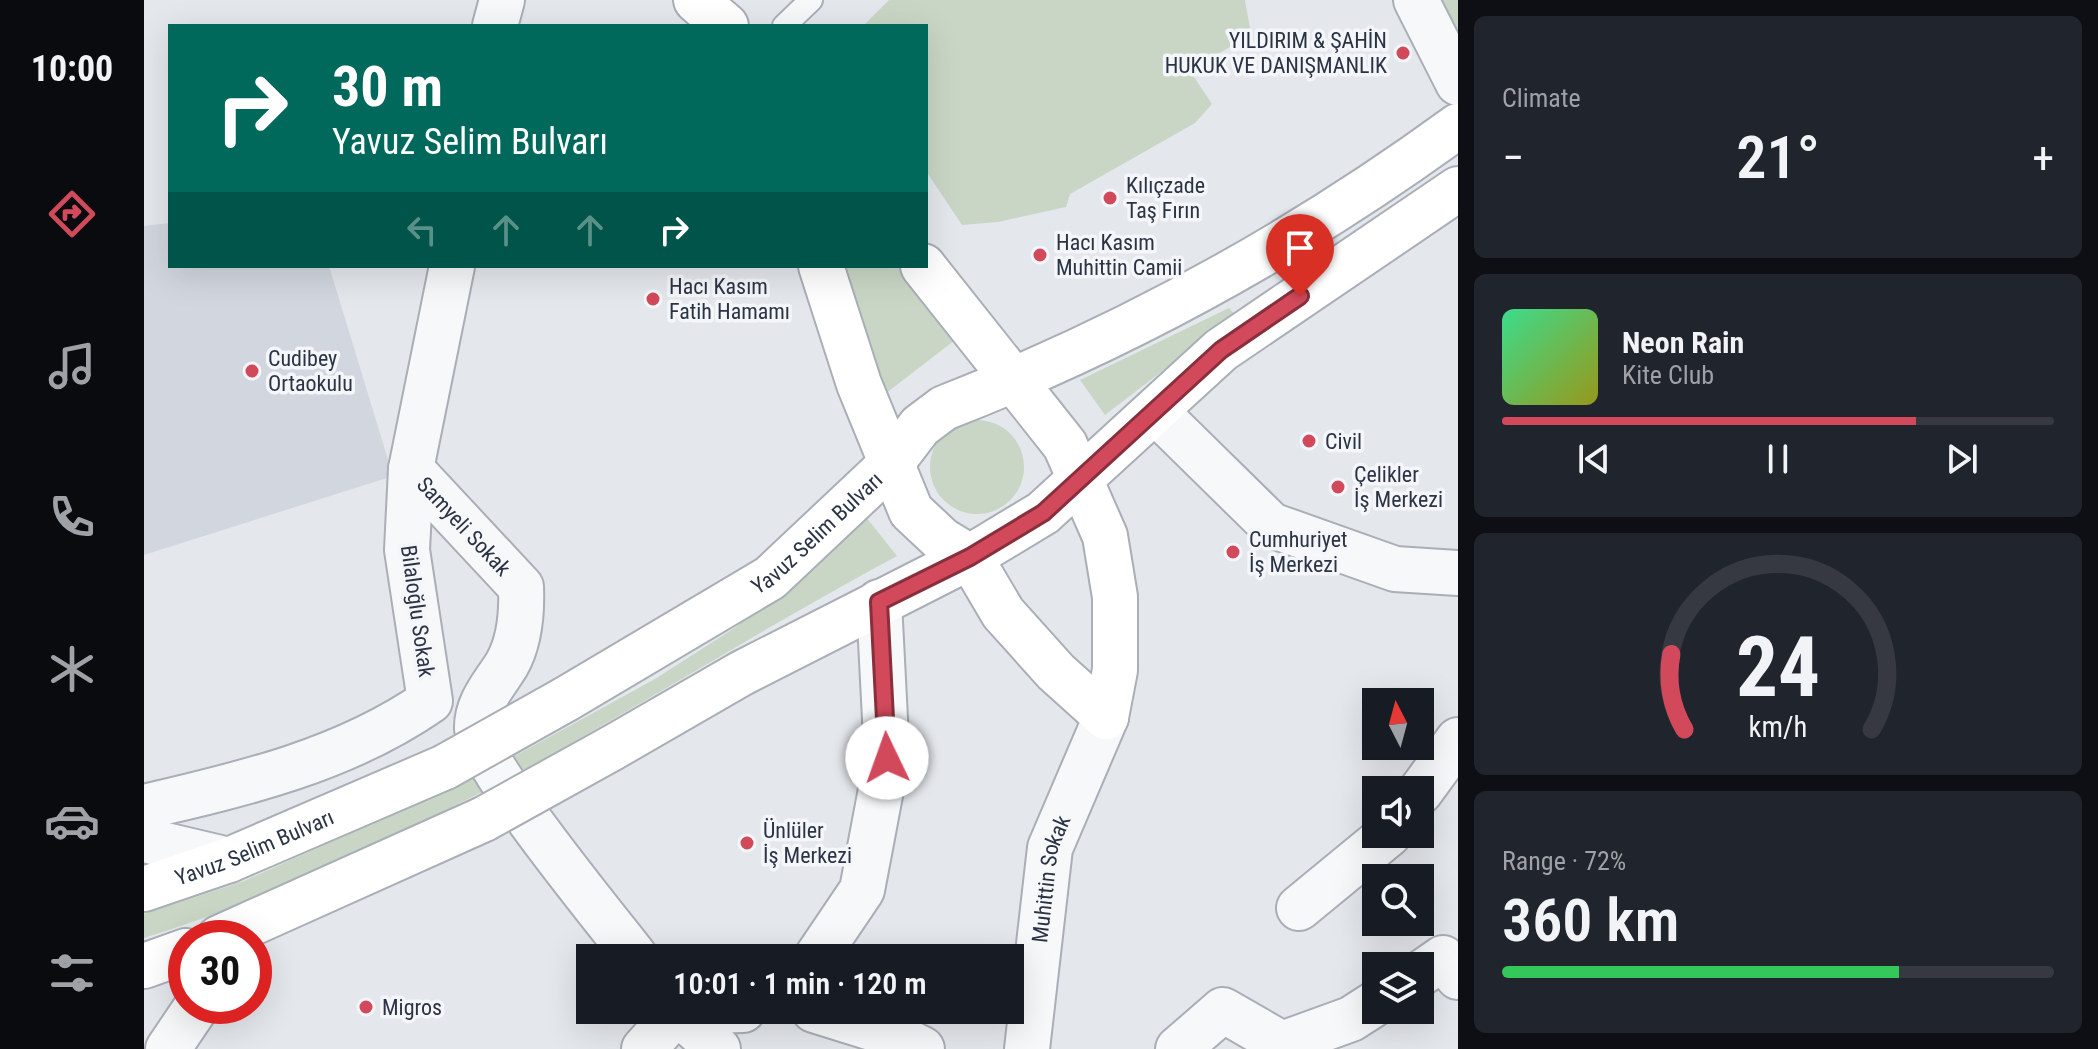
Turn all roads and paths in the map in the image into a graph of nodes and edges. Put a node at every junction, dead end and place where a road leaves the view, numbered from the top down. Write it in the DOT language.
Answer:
graph roads {
  1 [pos="502,0"];
  2 [pos="661,0"];
  3 [pos="696,0"];
  4 [pos="811,0"];
  5 [pos="1416,0"];
  6 [pos="496,24"];
  7 [pos="687,24"];
  8 [pos="724,24"];
  9 [pos="786,24"];
  10 [pos="1458,83"];
  11 [pos="1458,126"];
  12 [pos="1458,189"];
  13 [pos="452,268"];
  14 [pos="822,268"];
  15 [pos="925,268"];
  16 [pos="1011,382"];
  17 [pos="1156,412"];
  18 [pos="891,464"];
  19 [pos="411,469"];
  20 [pos="1078,479"];
  21 [pos="970,557"];
  22 [pos="1458,573"];
  23 [pos="879,602"];
  24 [pos="1106,717"];
  25 [pos="1458,740"];
  26 [pos="1432,776"];
  27 [pos="144,807"];
  28 [pos="501,810"];
  29 [pos="144,840"];
  30 [pos="1372,848"];
  31 [pos="229,860"];
  32 [pos="144,889"];
  33 [pos="1299,908"];
  34 [pos="268,920"];
  35 [pos="623,944"];
  36 [pos="825,944"];
  37 [pos="168,957"];
  38 [pos="144,966"];
  39 [pos="1362,1012"];
  40 [pos="665,1024"];
  41 [pos="690,1024"];
  42 [pos="859,1024"];
  43 [pos="644,1049"];
  44 [pos="718,1049"];
  45 [pos="922,1049"];
  46 [pos="1027,1049"];
  47 [pos="1178,1049"];
  1 -- 6 [label="street"];
  2 -- 7 [label="main road"];
  3 -- 8 [label="main road"];
  4 -- 9 [label="lane"];
  5 -- 10 [label="street"];
  11 -- 16 [label="main road, Yavuz Selim Bulvarı"];
  12 -- 17 [label="main road"];
  13 -- 19 [label="street, Bilaloğlu Sokak"];
  14 -- 18 [label="main road"];
  15 -- 16 [label="main road"];
  16 -- 18 [label="main road, Yavuz Selim Bulvarı"];
  16 -- 20 [label="main road"];
  17 -- 20 [label="main road"];
  17 -- 22 [label="street"];
  18 -- 21 [label="main road"];
  18 -- 31 [label="main road, Yavuz Selim Bulvarı, bridge"];
  19 -- 27 [label="street, Bilaloğlu Sokak"];
  19 -- 28 [label="street, Samyeli Sokak"];
  20 -- 21 [label="main road"];
  20 -- 24 [label="main road"];
  21 -- 23 [label="main road"];
  21 -- 24 [label="main road"];
  23 -- 28 [label="main road, bridge"];
  23 -- 36 [label="street"];
  24 -- 46 [label="street, Muhittin Sokak"];
  25 -- 26 [label="street"];
  28 -- 34 [label="main road"];
  28 -- 35 [label="street"];
  29 -- 31 [label="street"];
  30 -- 33 [label="street"];
  31 -- 32 [label="main road, Yavuz Selim Bulvarı"];
  37 -- 38 [label="main road"];
  39 -- 47 [label="street"];
  40 -- 43 [label="street"];
  41 -- 44 [label="street"];
  42 -- 45 [label="street"];
}
